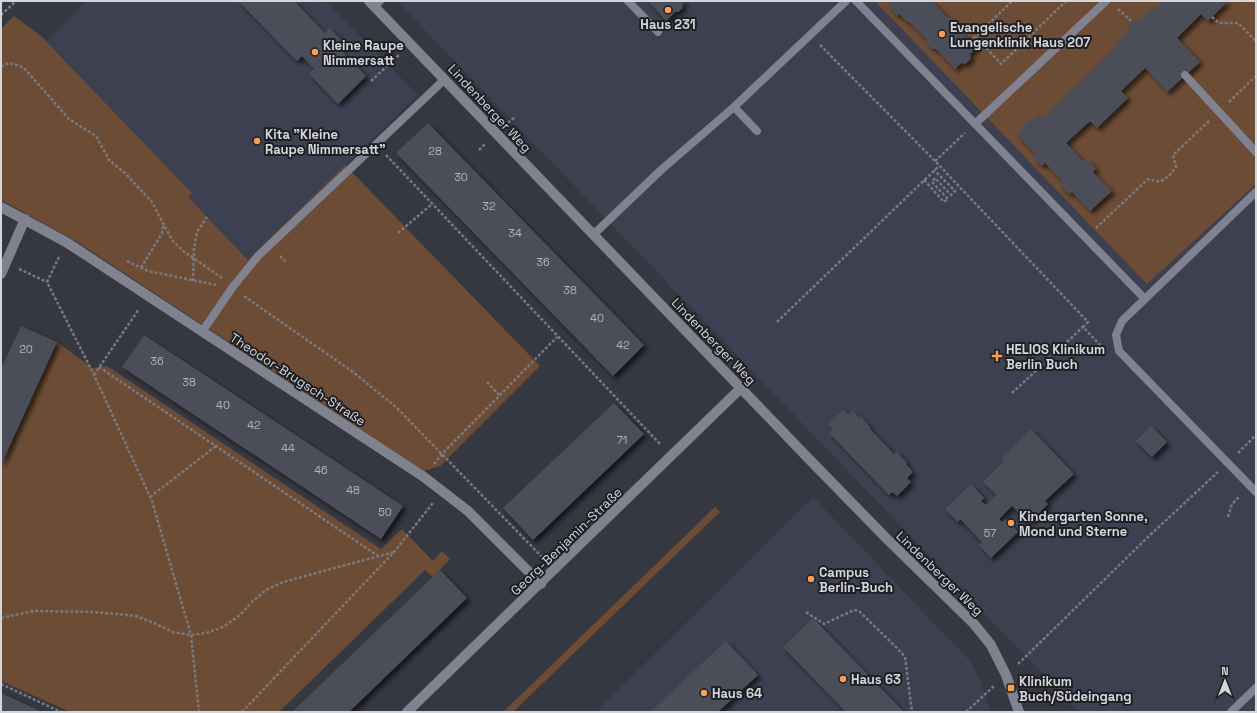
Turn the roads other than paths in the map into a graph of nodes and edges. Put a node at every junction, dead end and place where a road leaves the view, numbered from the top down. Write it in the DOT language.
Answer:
graph roads {
  1 [pos="628,1"];
  2 [pos="846,1"];
  3 [pos="856,1"];
  4 [pos="1106,1"];
  5 [pos="375,3"];
  6 [pos="658,32"];
  7 [pos="1185,75"];
  8 [pos="445,79"];
  9 [pos="734,107"];
  10 [pos="975,124"];
  11 [pos="757,131"];
  12 [pos="1256,152"];
  13 [pos="1256,192"];
  14 [pos="1,207"];
  15 [pos="25,219"];
  16 [pos="594,234"];
  17 [pos="1,274"];
  18 [pos="1145,298"];
  19 [pos="202,332"];
  20 [pos="741,388"];
  21 [pos="1256,492"];
  22 [pos="541,584"];
  23 [pos="1256,688"];
  24 [pos="407,712"];
  25 [pos="1019,712"];
  26 [pos="1231,712"];
  1 -- 6 [label="lane"];
  2 -- 9 [label="lane"];
  3 -- 10 [label="lane"];
  4 -- 10 [label="lane"];
  5 -- 8 [label="street, Lindenberger Weg"];
  7 -- 12 [label="lane"];
  8 -- 16 [label="street, Lindenberger Weg"];
  8 -- 19 [label="lane"];
  9 -- 11 [label="lane"];
  9 -- 16 [label="lane"];
  10 -- 18 [label="lane"];
  13 -- 18 [label="lane"];
  14 -- 15 [label="street, Theodor-Brugsch-Straße"];
  15 -- 17 [label="street"];
  15 -- 19 [label="street, Theodor-Brugsch-Straße"];
  16 -- 20 [label="street, Lindenberger Weg"];
  18 -- 21 [label="lane"];
  19 -- 22 [label="street, Theodor-Brugsch-Straße"];
  20 -- 22 [label="street, Georg-Benjamin-Straße"];
  20 -- 25 [label="street, Lindenberger Weg"];
  22 -- 24 [label="street, Georg-Benjamin-Straße"];
  23 -- 26 [label="lane"];
}
